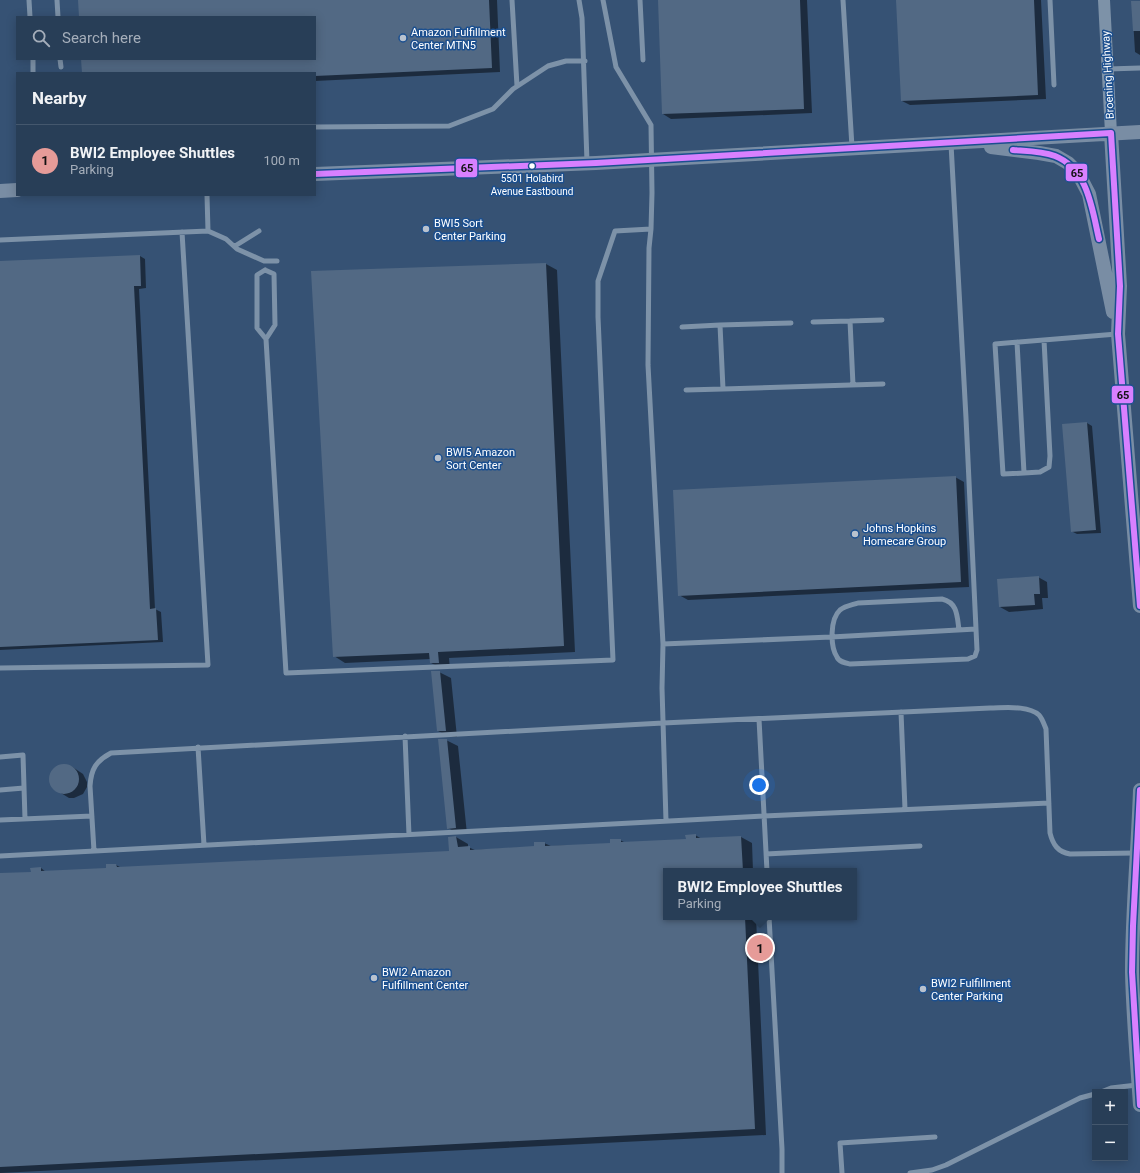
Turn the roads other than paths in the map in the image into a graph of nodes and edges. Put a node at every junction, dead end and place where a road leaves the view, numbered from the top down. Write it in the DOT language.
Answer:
graph roads {
  1 [pos="29,0"];
  2 [pos="57,0"];
  3 [pos="512,0"];
  4 [pos="579,0"];
  5 [pos="603,0"];
  6 [pos="640,0"];
  7 [pos="843,0"];
  8 [pos="1050,0"];
  9 [pos="1104,0"];
  10 [pos="30,16"];
  11 [pos="58,16"];
  12 [pos="33,60"];
  13 [pos="60,60"];
  14 [pos="643,60"];
  15 [pos="584,61"];
  16 [pos="60,68"];
  17 [pos="1140,68"];
  18 [pos="1108,69"];
  19 [pos="33,72"];
  20 [pos="1054,85"];
  21 [pos="517,86"];
  22 [pos="316,127"];
  23 [pos="1140,132"];
  24 [pos="1111,133"];
  25 [pos="951,143"];
  26 [pos="852,148"];
  27 [pos="651,160"];
  28 [pos="587,163"];
  29 [pos="316,174"];
  30 [pos="0,189"];
  31 [pos="16,190"];
  32 [pos="207,196"];
  33 [pos="651,229"];
  34 [pos="208,231"];
  35 [pos="182,232"];
  36 [pos="259,232"];
  37 [pos="0,240"];
  38 [pos="234,246"];
  39 [pos="264,261"];
  40 [pos="277,261"];
  41 [pos="265,270"];
  42 [pos="882,320"];
  43 [pos="850,321"];
  44 [pos="813,322"];
  45 [pos="791,323"];
  46 [pos="720,325"];
  47 [pos="682,327"];
  48 [pos="1118,334"];
  49 [pos="266,339"];
  50 [pos="1044,340"];
  51 [pos="1017,342"];
  52 [pos="883,384"];
  53 [pos="853,385"];
  54 [pos="722,389"];
  55 [pos="686,390"];
  56 [pos="1024,473"];
  57 [pos="1140,606"];
  58 [pos="976,629"];
  59 [pos="959,630"];
  60 [pos="831,637"];
  61 [pos="663,644"];
  62 [pos="0,668"];
  63 [pos="900,712"];
  64 [pos="759,719"];
  65 [pos="663,723"];
  66 [pos="405,736"];
  67 [pos="198,747"];
  68 [pos="0,757"];
  69 [pos="24,788"];
  70 [pos="0,790"];
  71 [pos="1140,790"];
  72 [pos="1049,803"];
  73 [pos="905,809"];
  74 [pos="92,816"];
  75 [pos="764,816"];
  76 [pos="25,818"];
  77 [pos="0,820"];
  78 [pos="666,821"];
  79 [pos="409,835"];
  80 [pos="204,845"];
  81 [pos="920,846"];
  82 [pos="94,851"];
  83 [pos="1139,853"];
  84 [pos="766,854"];
  85 [pos="0,856"];
  86 [pos="767,868"];
  87 [pos="769,920"];
  88 [pos="1139,1085"];
  89 [pos="1108,1089"];
  90 [pos="1092,1095"];
  91 [pos="1140,1105"];
  92 [pos="935,1137"];
  93 [pos="782,1173"];
  94 [pos="842,1173"];
  95 [pos="910,1173"];
  1 -- 10 [label="lane"];
  2 -- 11 [label="lane"];
  3 -- 21 [label="lane"];
  4 -- 15 [label="lane"];
  5 -- 27 [label="lane"];
  6 -- 14 [label="lane"];
  7 -- 26 [label="lane"];
  8 -- 20 [label="lane"];
  9 -- 18 [label="street, Broening Highway"];
  12 -- 19 [label="lane"];
  13 -- 16 [label="lane"];
  15 -- 21 [label="lane"];
  15 -- 28 [label="lane"];
  17 -- 18 [label="lane"];
  18 -- 24 [label="street, Broening Highway"];
  21 -- 22 [label="lane"];
  23 -- 24 [label="main road"];
  24 -- 25 [label="main road"];
  24 -- 48 [label="main road, Broening Highway"];
  25 -- 26 [label="main road"];
  25 -- 48 [label="main road"];
  25 -- 58 [label="lane"];
  26 -- 27 [label="main road"];
  27 -- 28 [label="main road"];
  27 -- 33 [label="lane"];
  28 -- 29 [label="main road"];
  30 -- 31 [label="main road"];
  32 -- 34 [label="lane"];
  33 -- 49 [label="lane"];
  33 -- 61 [label="lane"];
  34 -- 35 [label="lane"];
  34 -- 38 [label="lane"];
  35 -- 37 [label="lane"];
  35 -- 62 [label="lane"];
  36 -- 38 [label="lane"];
  38 -- 39 [label="lane"];
  39 -- 40 [label="lane"];
  39 -- 41 [label="lane"];
  41 -- 49 [label="lane"];
  41 -- 49 [label="lane"];
  42 -- 43 [label="lane"];
  43 -- 44 [label="lane"];
  43 -- 53 [label="lane"];
  45 -- 46 [label="lane"];
  46 -- 47 [label="lane"];
  46 -- 54 [label="lane"];
  48 -- 50 [label="lane"];
  48 -- 57 [label="main road, Broening Highway"];
  50 -- 51 [label="lane"];
  50 -- 56 [label="lane"];
  51 -- 56 [label="lane"];
  51 -- 56 [label="lane"];
  52 -- 53 [label="lane"];
  53 -- 54 [label="lane"];
  54 -- 55 [label="lane"];
  58 -- 59 [label="lane"];
  58 -- 60 [label="lane"];
  59 -- 60 [label="lane"];
  59 -- 60 [label="lane"];
  60 -- 61 [label="lane"];
  61 -- 65 [label="lane"];
  63 -- 64 [label="lane"];
  63 -- 72 [label="lane"];
  63 -- 73 [label="lane"];
  64 -- 65 [label="lane"];
  64 -- 75 [label="lane"];
  65 -- 66 [label="lane"];
  65 -- 78 [label="lane"];
  66 -- 67 [label="lane"];
  66 -- 79 [label="lane"];
  67 -- 74 [label="lane"];
  67 -- 80 [label="lane"];
  68 -- 69 [label="lane"];
  69 -- 70 [label="lane"];
  69 -- 76 [label="lane"];
  71 -- 83 [label="main road"];
  72 -- 73 [label="lane"];
  72 -- 83 [label="lane"];
  73 -- 75 [label="lane"];
  74 -- 76 [label="lane"];
  74 -- 82 [label="lane"];
  75 -- 78 [label="lane"];
  75 -- 84 [label="lane"];
  76 -- 77 [label="lane"];
  78 -- 79 [label="lane"];
  79 -- 80 [label="lane"];
  80 -- 82 [label="lane"];
  81 -- 84 [label="lane"];
  82 -- 85 [label="lane"];
  83 -- 88 [label="main road"];
  84 -- 86 [label="lane"];
  87 -- 93 [label="lane"];
  88 -- 89 [label="lane"];
  88 -- 91 [label="main road"];
  90 -- 95 [label="lane"];
  92 -- 94 [label="lane"];
}
